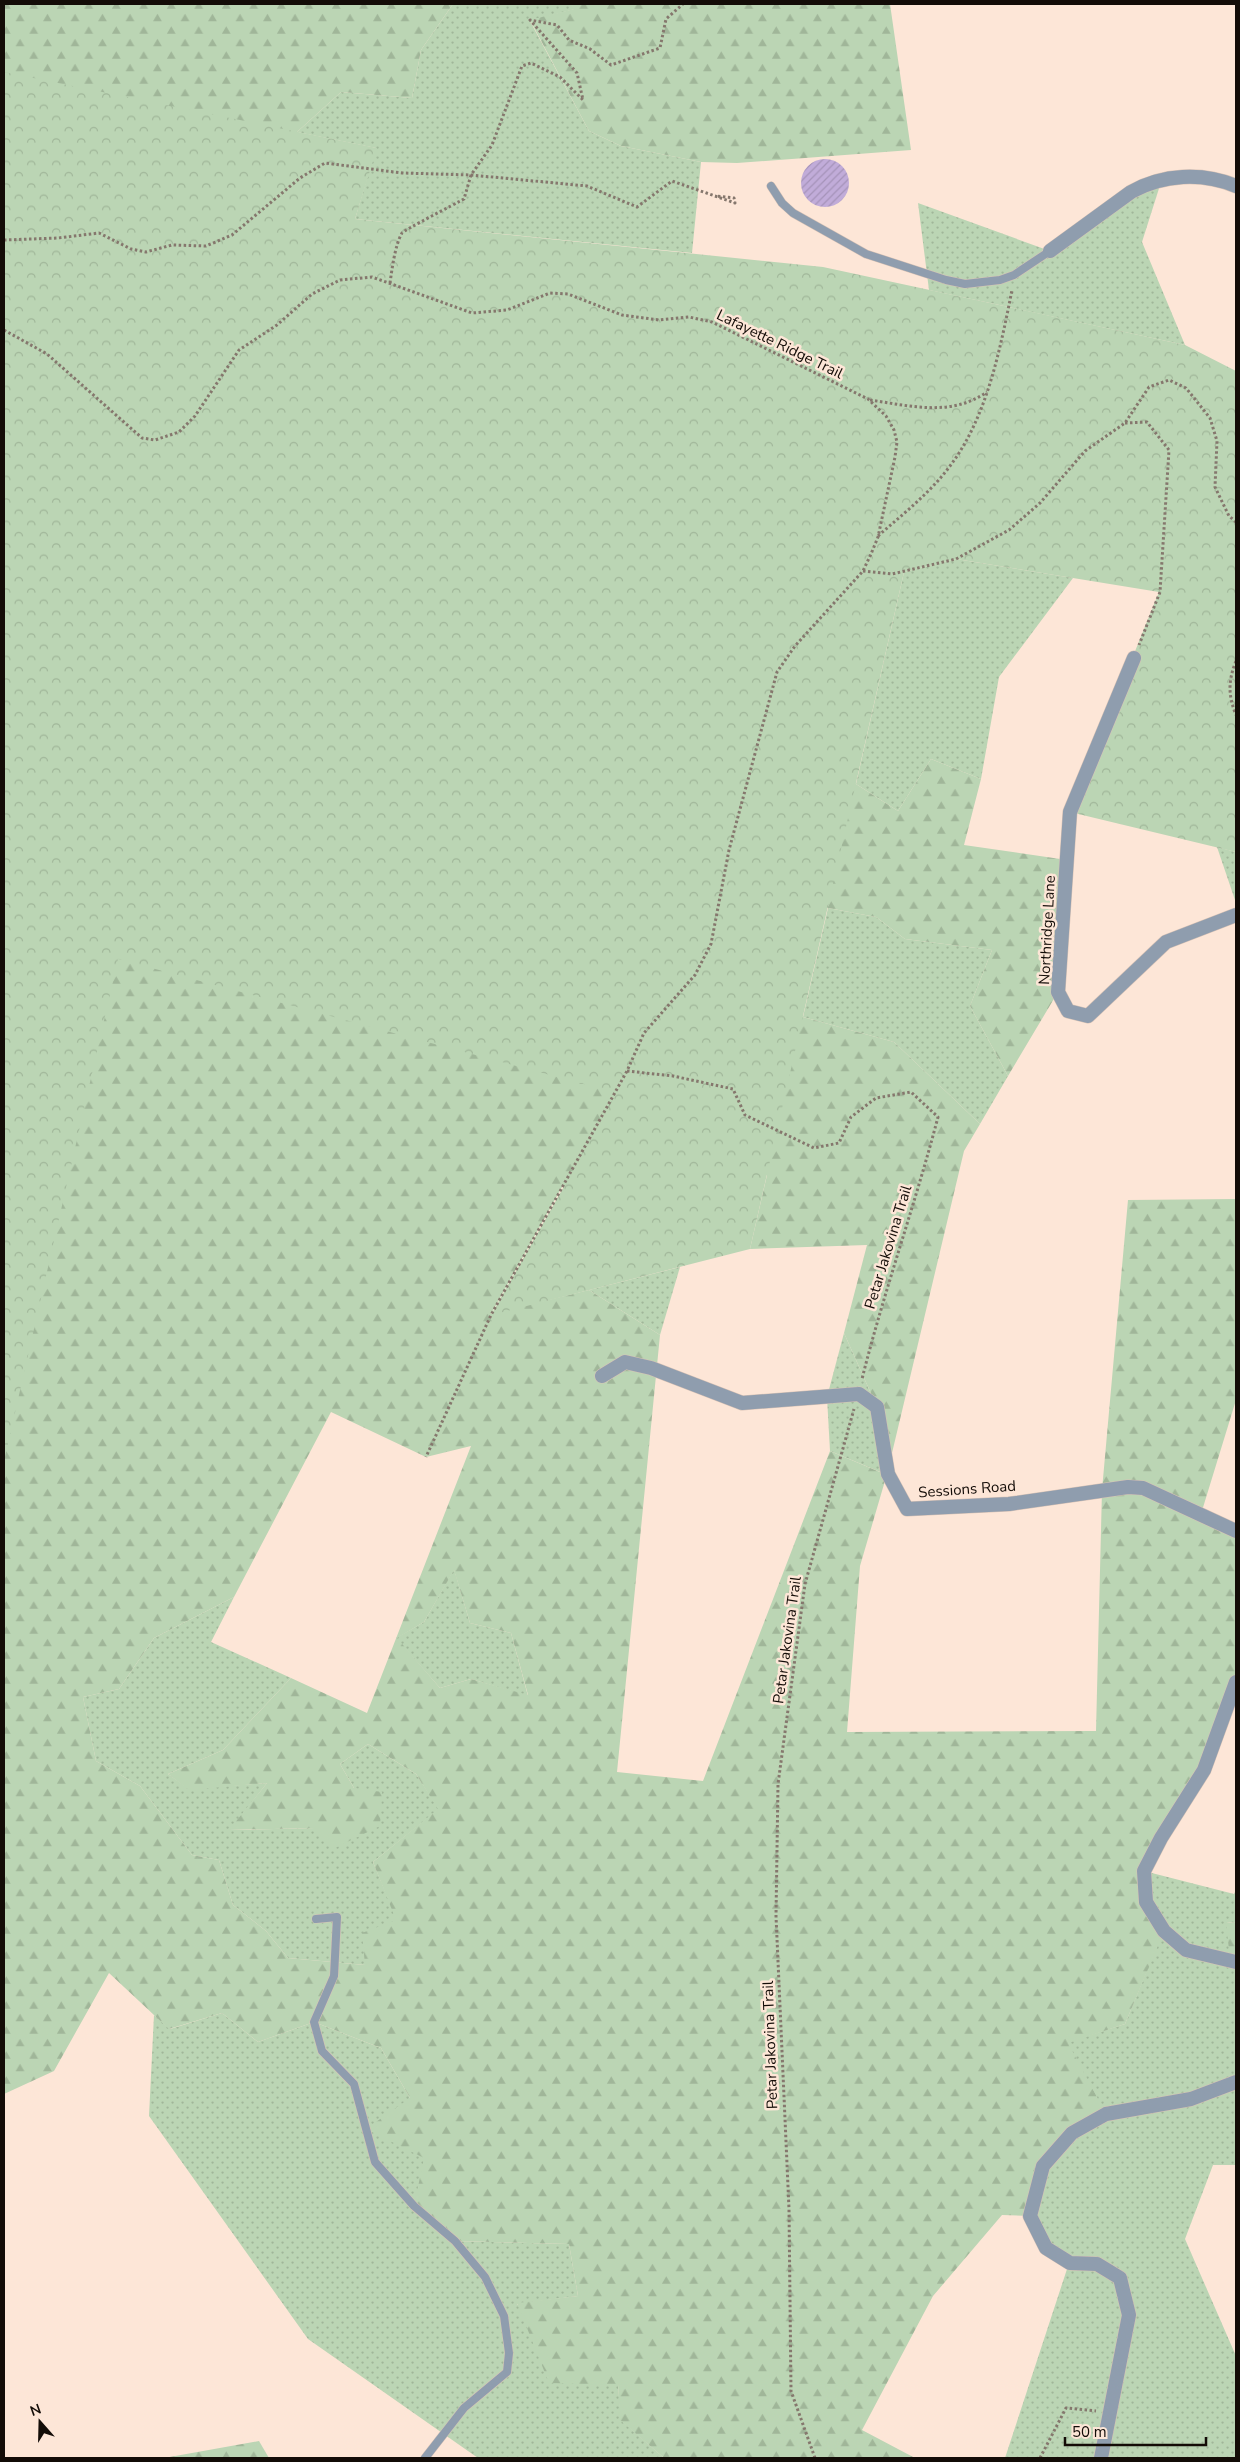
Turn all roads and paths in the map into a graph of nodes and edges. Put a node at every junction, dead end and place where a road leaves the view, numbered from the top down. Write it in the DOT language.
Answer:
graph roads {
  1 [pos="683,4"];
  2 [pos="471,175"];
  3 [pos="772,186"];
  4 [pos="1236,186"];
  5 [pos="715,196"];
  6 [pos="4,240"];
  7 [pos="1050,251"];
  8 [pos="1014,275"];
  9 [pos="390,283"];
  10 [pos="4,330"];
  11 [pos="987,392"];
  12 [pos="868,399"];
  13 [pos="1125,423"];
  14 [pos="1236,522"];
  15 [pos="878,536"];
  16 [pos="863,571"];
  17 [pos="1134,658"];
  18 [pos="1236,661"];
  19 [pos="1236,715"];
  20 [pos="1236,915"];
  21 [pos="627,1071"];
  22 [pos="602,1376"];
  23 [pos="859,1394"];
  24 [pos="426,1457"];
  25 [pos="1236,1530"];
  26 [pos="1236,1682"];
  27 [pos="316,1919"];
  28 [pos="1236,1962"];
  29 [pos="1236,2082"];
  30 [pos="1111,2412"];
  31 [pos="425,2458"];
  32 [pos="815,2458"];
  33 [pos="1040,2458"];
  34 [pos="1101,2458"];
  1 -- 2 [label="path"];
  2 -- 5 [label="path"];
  2 -- 6 [label="path"];
  2 -- 9 [label="path"];
  3 -- 8 [label="lane"];
  4 -- 7 [label="street"];
  5 -- 5 [label="path"];
  7 -- 8 [label="lane"];
  8 -- 11 [label="path"];
  9 -- 10 [label="path, Lafayette Ridge Trail"];
  9 -- 12 [label="path, Lafayette Ridge Trail"];
  11 -- 12 [label="path"];
  11 -- 15 [label="path"];
  12 -- 15 [label="path, Lafayette Ridge Trail"];
  13 -- 14 [label="path"];
  13 -- 16 [label="path"];
  13 -- 17 [label="path"];
  15 -- 16 [label="path, Lafayette Ridge Trail"];
  16 -- 21 [label="path, Lafayette Ridge Trail"];
  17 -- 20 [label="street, Northridge Lane"];
  18 -- 19 [label="path"];
  21 -- 23 [label="path, Petar Jakovina Trail"];
  21 -- 24 [label="path, Lafayette Ridge Trail"];
  22 -- 23 [label="street"];
  23 -- 25 [label="street, Sessions Road"];
  23 -- 32 [label="path, Petar Jakovina Trail"];
  26 -- 28 [label="street"];
  27 -- 31 [label="lane"];
  29 -- 30 [label="street"];
  30 -- 33 [label="path"];
  30 -- 34 [label="street"];
}
